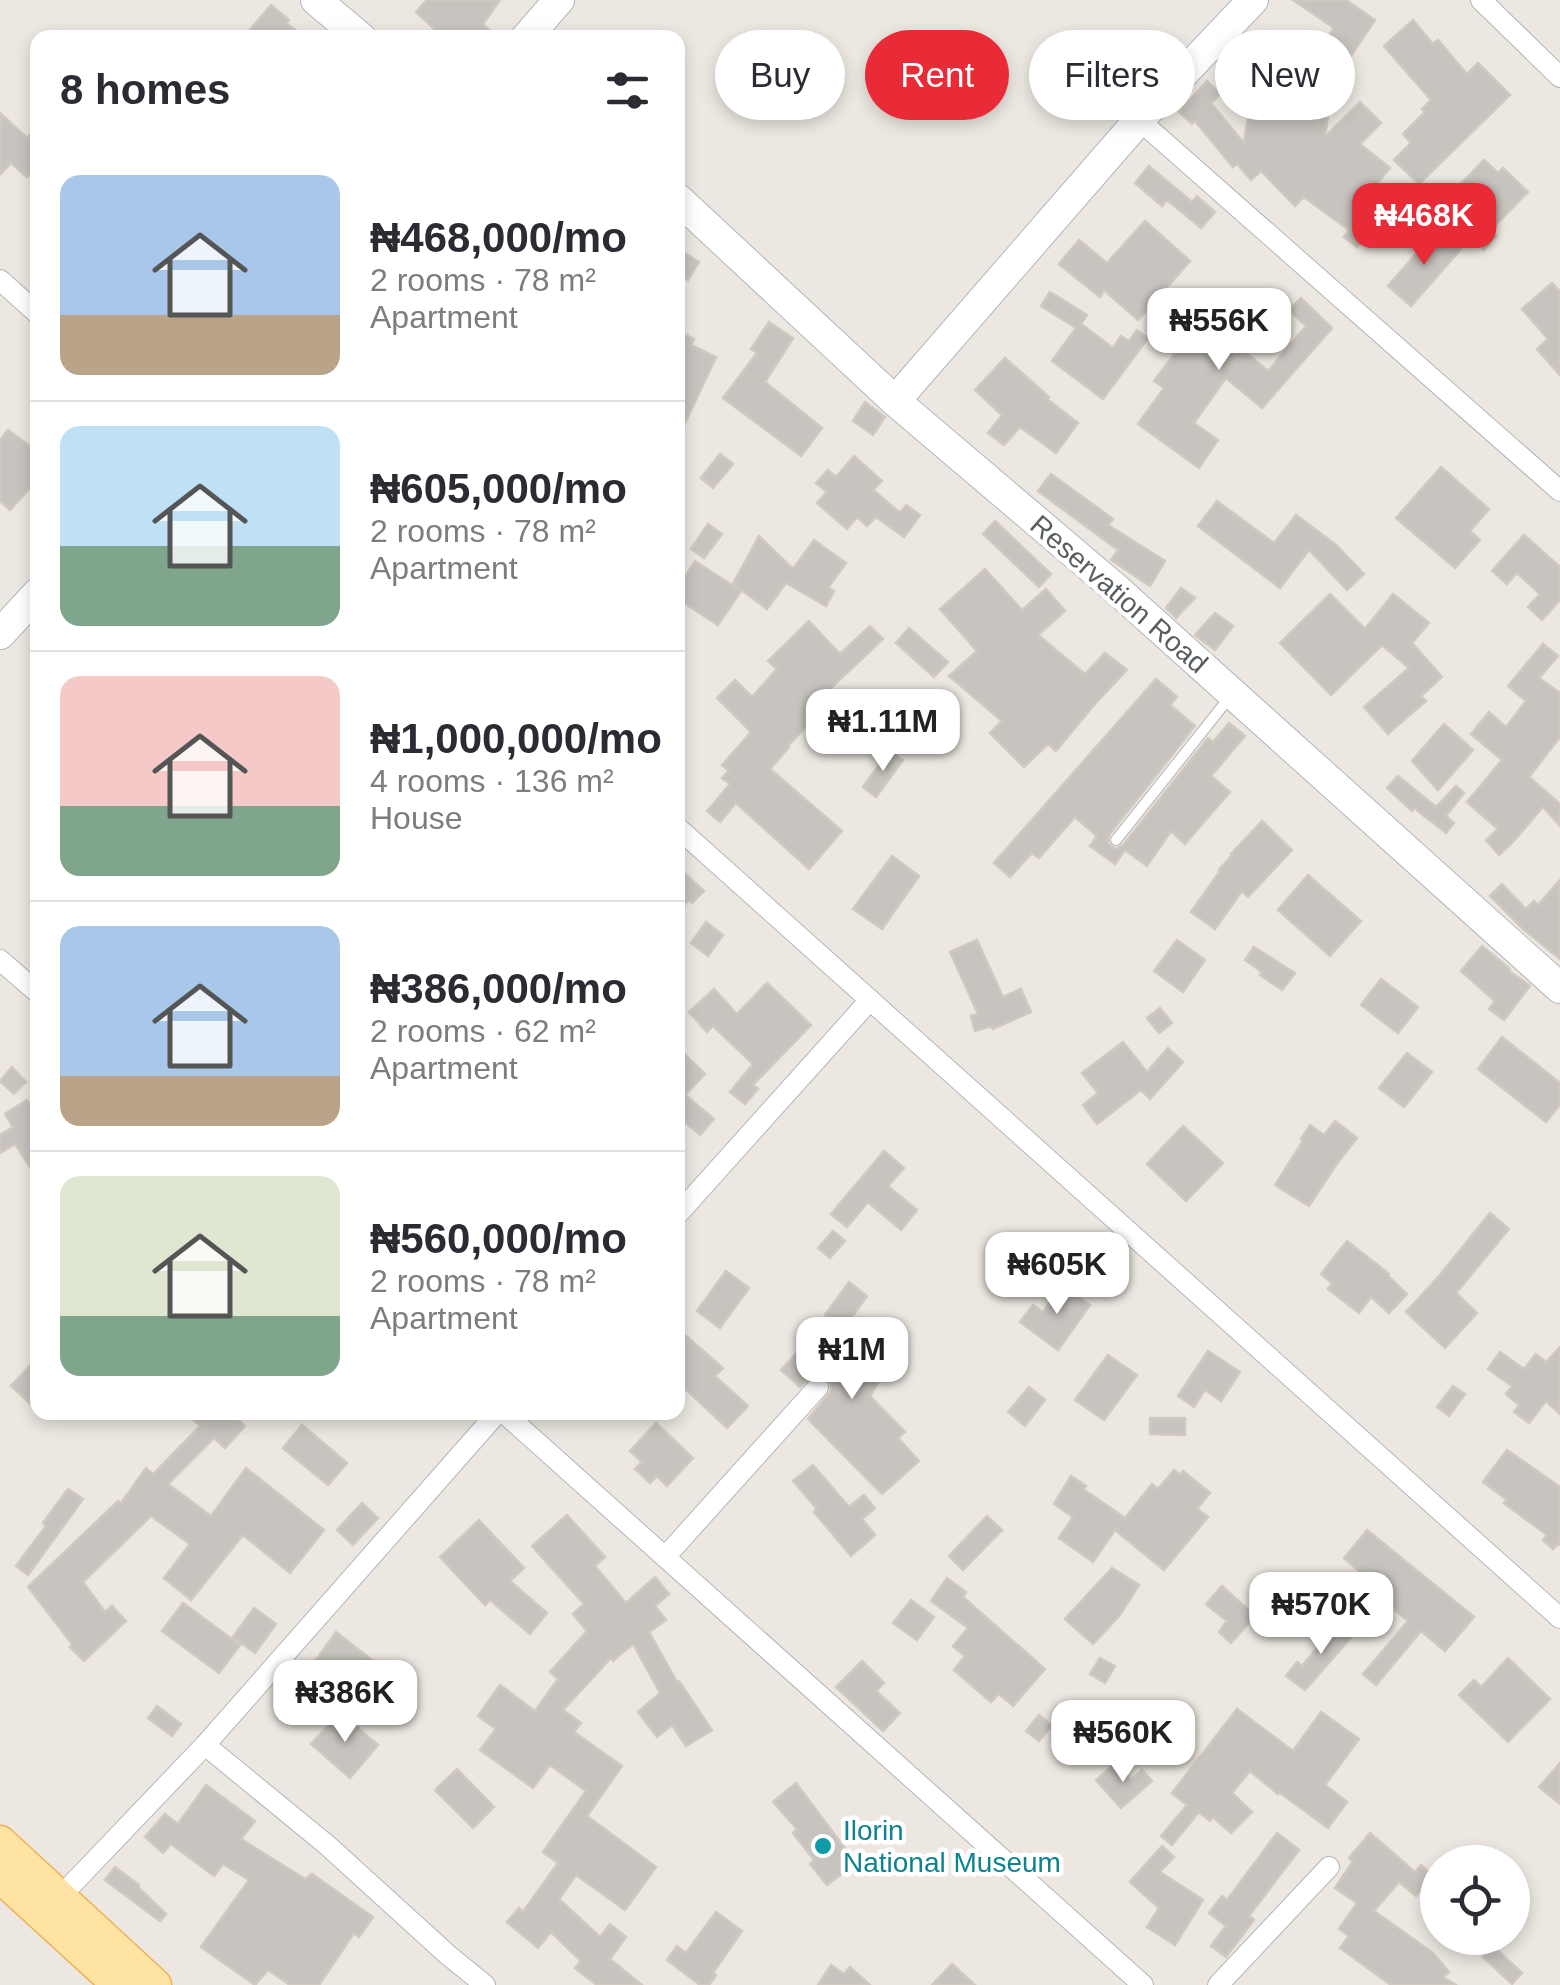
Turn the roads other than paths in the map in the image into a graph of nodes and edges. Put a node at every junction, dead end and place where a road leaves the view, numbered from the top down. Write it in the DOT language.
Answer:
graph roads {
  1 [pos="316,0"];
  2 [pos="559,0"];
  3 [pos="1252,0"];
  4 [pos="1481,0"];
  5 [pos="352,30"];
  6 [pos="533,30"];
  7 [pos="1195,61"];
  8 [pos="1560,77"];
  9 [pos="1139,120"];
  10 [pos="685,206"];
  11 [pos="0,280"];
  12 [pos="30,307"];
  13 [pos="895,401"];
  14 [pos="1560,491"];
  15 [pos="30,602"];
  16 [pos="0,634"];
  17 [pos="1233,694"];
  18 [pos="685,834"];
  19 [pos="1116,840"];
  20 [pos="0,960"];
  21 [pos="30,986"];
  22 [pos="1560,988"];
  23 [pos="870,1000"];
  24 [pos="685,1206"];
  25 [pos="818,1387"];
  26 [pos="494,1420"];
  27 [pos="510,1420"];
  28 [pos="666,1556"];
  29 [pos="1560,1618"];
  30 [pos="205,1746"];
  31 [pos="0,1842"];
  32 [pos="1328,1868"];
  33 [pos="0,1876"];
  34 [pos="59,1898"];
  35 [pos="119,1985"];
  36 [pos="155,1985"];
  37 [pos="485,1985"];
  38 [pos="1143,1985"];
  39 [pos="1218,1985"];
  1 -- 5 [label="street"];
  2 -- 6 [label="street"];
  3 -- 7 [label="street"];
  4 -- 8 [label="street"];
  9 -- 13 [label="street"];
  9 -- 14 [label="street"];
  10 -- 13 [label="street, Reservation Road"];
  11 -- 12 [label="street"];
  13 -- 17 [label="street, Reservation Road"];
  15 -- 16 [label="street"];
  17 -- 19 [label="lane"];
  17 -- 22 [label="street, Reservation Road"];
  18 -- 23 [label="street"];
  20 -- 21 [label="street"];
  23 -- 24 [label="street"];
  23 -- 29 [label="street"];
  25 -- 28 [label="street"];
  26 -- 30 [label="street"];
  27 -- 28 [label="street"];
  28 -- 38 [label="street"];
  30 -- 34 [label="street"];
  30 -- 37 [label="street"];
  31 -- 34 [label="main road"];
  32 -- 39 [label="street"];
  33 -- 35 [label="main road"];
  34 -- 36 [label="main road"];
}
